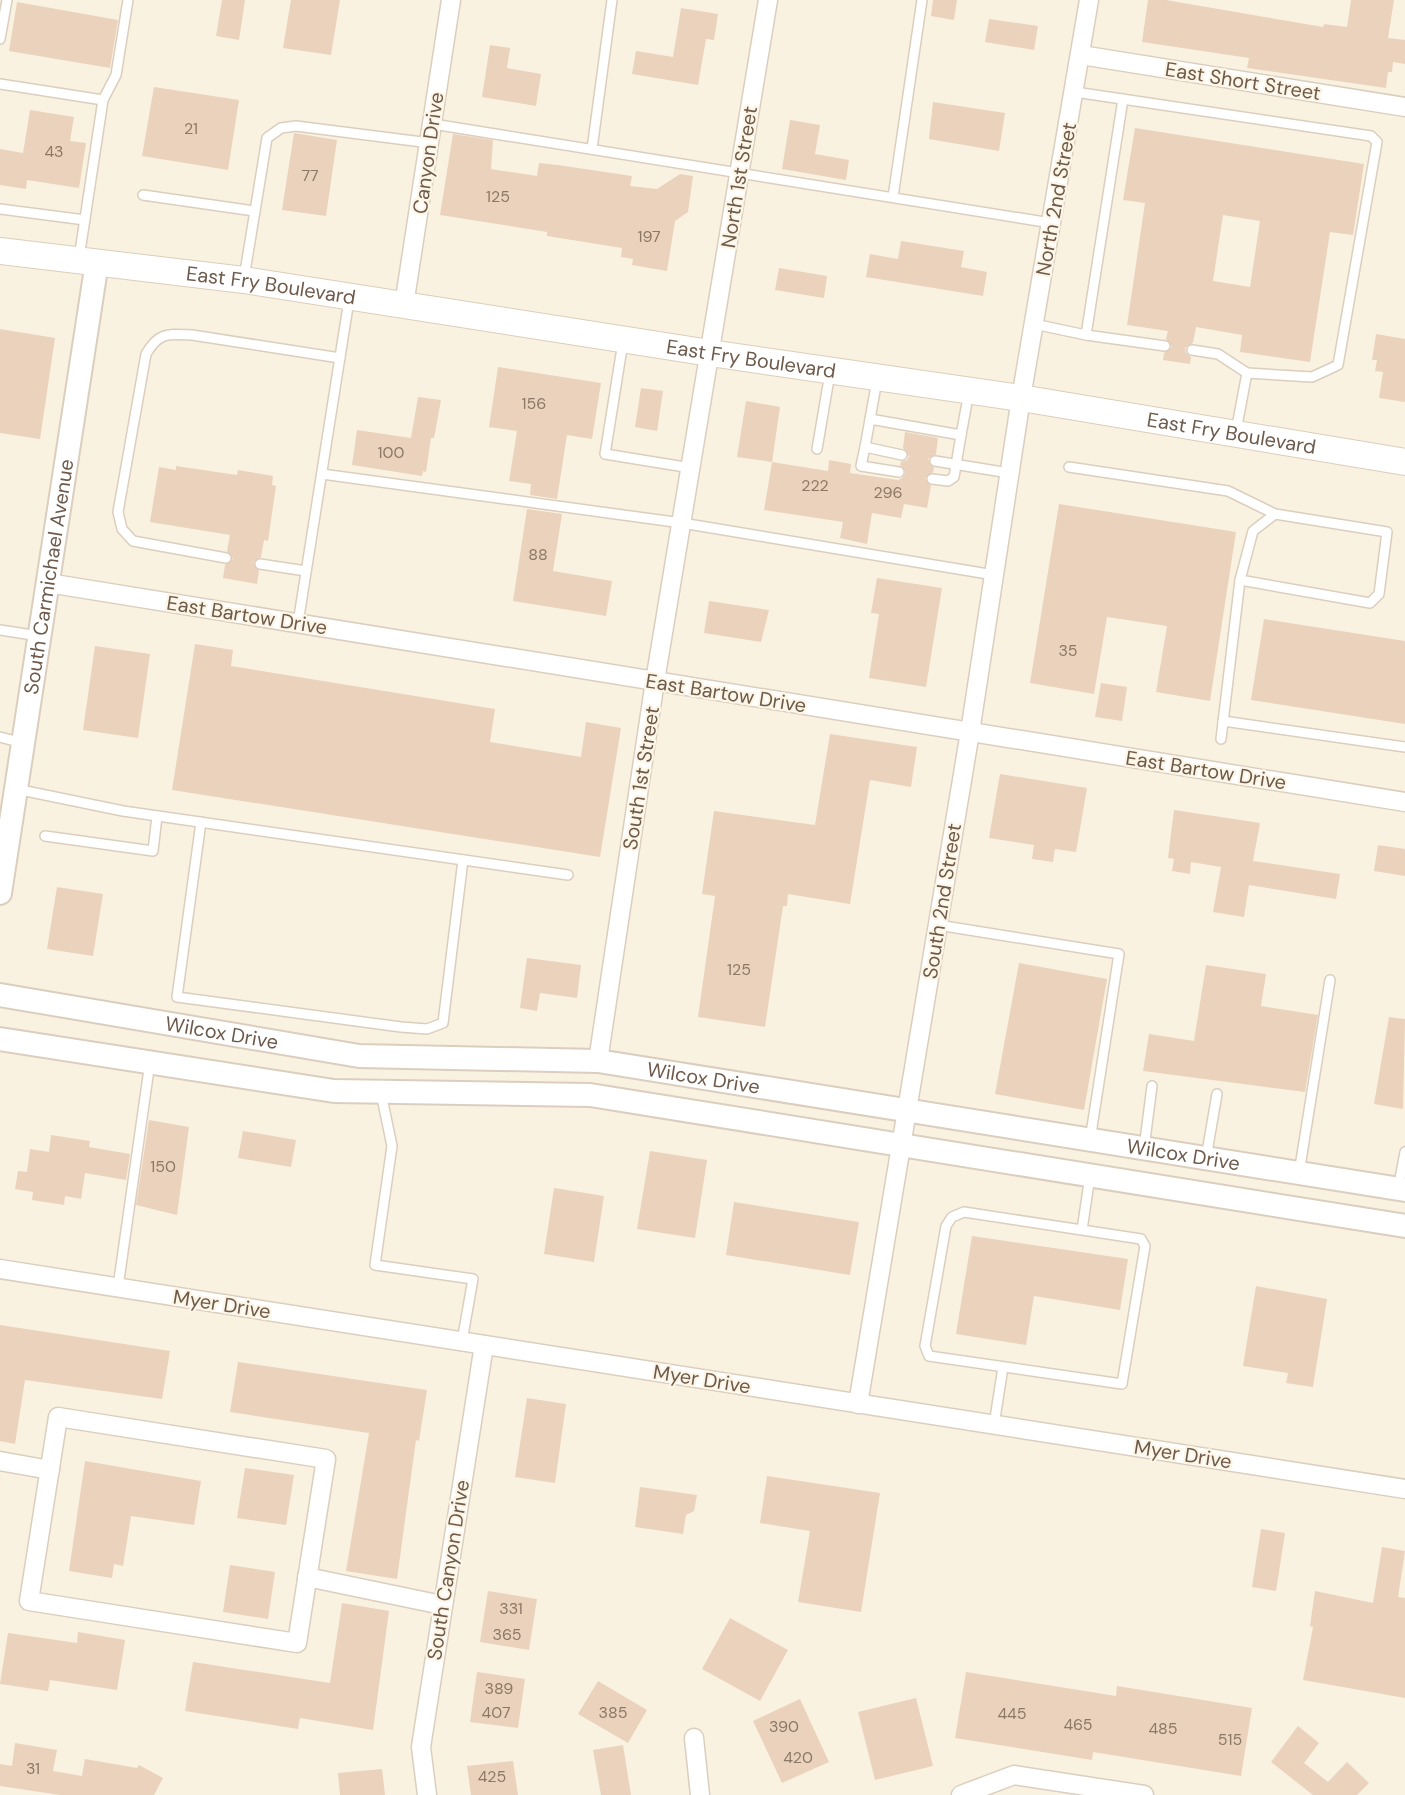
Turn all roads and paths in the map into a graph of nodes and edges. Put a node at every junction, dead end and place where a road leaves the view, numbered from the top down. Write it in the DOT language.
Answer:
graph roads {
  1 [pos="7,0"];
  2 [pos="128,0"];
  3 [pos="450,0"];
  4 [pos="612,0"];
  5 [pos="768,0"];
  6 [pos="922,0"];
  7 [pos="1089,0"];
  8 [pos="0,39"];
  9 [pos="1081,55"];
  10 [pos="0,84"];
  11 [pos="1075,92"];
  12 [pos="1123,99"];
  13 [pos="103,100"];
  14 [pos="1405,107"];
  15 [pos="433,124"];
  16 [pos="430,143"];
  17 [pos="591,149"];
  18 [pos="740,172"];
  19 [pos="143,195"];
  20 [pos="893,197"];
  21 [pos="0,209"];
  22 [pos="254,210"];
  23 [pos="85,220"];
  24 [pos="1052,223"];
  25 [pos="0,251"];
  26 [pos="88,261"];
  27 [pos="244,280"];
  28 [pos="350,297"];
  29 [pos="405,306"];
  30 [pos="1034,324"];
  31 [pos="1086,335"];
  32 [pos="623,340"];
  33 [pos="1165,346"];
  34 [pos="1192,350"];
  35 [pos="710,353"];
  36 [pos="340,358"];
  37 [pos="831,370"];
  38 [pos="1247,373"];
  39 [pos="878,377"];
  40 [pos="969,390"];
  41 [pos="1021,398"];
  42 [pos="870,419"];
  43 [pos="1235,434"];
  44 [pos="961,435"];
  45 [pos="865,447"];
  46 [pos="817,449"];
  47 [pos="902,455"];
  48 [pos="935,461"];
  49 [pos="1405,462"];
  50 [pos="956,465"];
  51 [pos="1069,467"];
  52 [pos="691,468"];
  53 [pos="899,472"];
  54 [pos="1009,473"];
  55 [pos="321,474"];
  56 [pos="932,479"];
  57 [pos="1275,514"];
  58 [pos="682,523"];
  59 [pos="226,558"];
  60 [pos="260,564"];
  61 [pos="306,571"];
  62 [pos="994,575"];
  63 [pos="1240,580"];
  64 [pos="48,583"];
  65 [pos="298,623"];
  66 [pos="0,630"];
  67 [pos="39,636"];
  68 [pos="655,681"];
  69 [pos="1223,721"];
  70 [pos="970,732"];
  71 [pos="0,737"];
  72 [pos="1221,740"];
  73 [pos="23,743"];
  74 [pos="1405,747"];
  75 [pos="16,789"];
  76 [pos="1405,802"];
  77 [pos="156,816"];
  78 [pos="201,822"];
  79 [pos="45,836"];
  80 [pos="463,860"];
  81 [pos="568,876"];
  82 [pos="0,893"];
  83 [pos="938,925"];
  84 [pos="1330,980"];
  85 [pos="0,996"];
  86 [pos="0,1040"];
  87 [pos="598,1061"];
  88 [pos="150,1062"];
  89 [pos="1152,1086"];
  90 [pos="381,1093"];
  91 [pos="1217,1094"];
  92 [pos="907,1111"];
  93 [pos="1090,1140"];
  94 [pos="901,1146"];
  95 [pos="1143,1148"];
  96 [pos="1405,1152"];
  97 [pos="1206,1158"];
  98 [pos="1299,1173"];
  99 [pos="1090,1176"];
  100 [pos="1402,1190"];
  101 [pos="1405,1226"];
  102 [pos="1082,1230"];
  103 [pos="0,1269"];
  104 [pos="118,1287"];
  105 [pos="462,1341"];
  106 [pos="484,1345"];
  107 [pos="1003,1366"];
  108 [pos="858,1404"];
  109 [pos="994,1425"];
  110 [pos="0,1461"];
  111 [pos="50,1470"];
  112 [pos="1405,1490"];
  113 [pos="308,1577"];
  114 [pos="442,1605"];
  115 [pos="694,1738"];
  116 [pos="427,1795"];
  117 [pos="700,1795"];
  118 [pos="961,1795"];
  119 [pos="1144,1795"];
  1 -- 8 [label="lane"];
  2 -- 13 [label="lane"];
  3 -- 15 [label="street, Canyon Drive"];
  4 -- 17 [label="lane"];
  5 -- 18 [label="street, North 1st Street"];
  6 -- 20 [label="lane"];
  7 -- 9 [label="street, North 2nd Street"];
  9 -- 11 [label="street, North 2nd Street"];
  9 -- 14 [label="street, East Short Street"];
  10 -- 13 [label="lane"];
  11 -- 12 [label="lane"];
  11 -- 24 [label="street, North 2nd Street"];
  12 -- 31 [label="lane"];
  12 -- 38 [label="lane"];
  13 -- 23 [label="lane"];
  15 -- 16 [label="street, Canyon Drive"];
  15 -- 17 [label="lane"];
  16 -- 22 [label="lane"];
  16 -- 29 [label="street, Canyon Drive"];
  17 -- 18 [label="lane"];
  18 -- 20 [label="lane"];
  18 -- 35 [label="street, North 1st Street"];
  19 -- 22 [label="lane"];
  20 -- 24 [label="lane"];
  21 -- 23 [label="lane"];
  22 -- 27 [label="lane"];
  23 -- 26 [label="lane"];
  24 -- 30 [label="street, North 2nd Street"];
  25 -- 26 [label="main road, East Fry Boulevard"];
  26 -- 27 [label="main road, East Fry Boulevard"];
  26 -- 64 [label="street, South Carmichael Avenue"];
  27 -- 28 [label="main road, East Fry Boulevard"];
  28 -- 29 [label="main road, East Fry Boulevard"];
  28 -- 36 [label="lane"];
  29 -- 32 [label="main road, East Fry Boulevard"];
  30 -- 31 [label="lane"];
  30 -- 41 [label="street, North 2nd Street"];
  31 -- 33 [label="lane"];
  32 -- 35 [label="main road, East Fry Boulevard"];
  32 -- 52 [label="lane"];
  34 -- 38 [label="lane"];
  35 -- 37 [label="main road, East Fry Boulevard"];
  35 -- 52 [label="street, South 1st Street"];
  36 -- 55 [label="lane"];
  36 -- 59 [label="lane"];
  37 -- 39 [label="main road, East Fry Boulevard"];
  37 -- 46 [label="lane"];
  38 -- 43 [label="lane"];
  39 -- 40 [label="main road, East Fry Boulevard"];
  39 -- 42 [label="lane"];
  40 -- 41 [label="main road, East Fry Boulevard"];
  40 -- 44 [label="lane"];
  41 -- 43 [label="main road, East Fry Boulevard"];
  41 -- 54 [label="street, South 2nd Street"];
  42 -- 44 [label="lane"];
  42 -- 45 [label="lane"];
  43 -- 49 [label="main road, East Fry Boulevard"];
  44 -- 50 [label="lane"];
  45 -- 47 [label="lane"];
  45 -- 53 [label="lane"];
  48 -- 50 [label="lane"];
  50 -- 54 [label="lane"];
  50 -- 56 [label="lane"];
  51 -- 57 [label="lane"];
  52 -- 58 [label="street, South 1st Street"];
  54 -- 62 [label="street, South 2nd Street"];
  55 -- 58 [label="lane"];
  55 -- 61 [label="lane"];
  57 -- 63 [label="lane"];
  57 -- 63 [label="lane"];
  58 -- 62 [label="lane"];
  58 -- 68 [label="street, South 1st Street"];
  60 -- 61 [label="lane"];
  61 -- 65 [label="lane"];
  62 -- 70 [label="street, South 2nd Street"];
  63 -- 69 [label="lane"];
  64 -- 65 [label="street, East Bartow Drive"];
  64 -- 67 [label="street, South Carmichael Avenue"];
  65 -- 68 [label="street, East Bartow Drive"];
  66 -- 67 [label="lane"];
  67 -- 73 [label="street, South Carmichael Avenue"];
  68 -- 70 [label="street, East Bartow Drive"];
  68 -- 87 [label="street, South 1st Street"];
  69 -- 72 [label="lane"];
  69 -- 74 [label="lane"];
  70 -- 76 [label="street, East Bartow Drive"];
  70 -- 83 [label="street, South 2nd Street"];
  71 -- 73 [label="lane"];
  73 -- 75 [label="street, South Carmichael Avenue"];
  75 -- 77 [label="lane"];
  75 -- 82 [label="street, South Carmichael Avenue"];
  77 -- 78 [label="lane"];
  77 -- 79 [label="lane"];
  78 -- 80 [label="lane"];
  78 -- 80 [label="lane"];
  80 -- 81 [label="lane"];
  83 -- 92 [label="street, South 2nd Street"];
  83 -- 93 [label="lane"];
  84 -- 98 [label="lane"];
  85 -- 87 [label="street, Wilcox Drive"];
  86 -- 88 [label="street, Wilcox Drive"];
  87 -- 92 [label="street, Wilcox Drive"];
  88 -- 90 [label="street, Wilcox Drive"];
  88 -- 104 [label="lane"];
  89 -- 95 [label="lane"];
  90 -- 94 [label="street, Wilcox Drive"];
  90 -- 105 [label="lane"];
  91 -- 97 [label="lane"];
  92 -- 93 [label="street, Wilcox Drive"];
  92 -- 94 [label="street, South 2nd Street"];
  93 -- 95 [label="street, Wilcox Drive"];
  94 -- 99 [label="street, Wilcox Drive"];
  94 -- 108 [label="street, South 2nd Street"];
  95 -- 97 [label="street, Wilcox Drive"];
  96 -- 100 [label="lane"];
  97 -- 98 [label="street, Wilcox Drive"];
  98 -- 100 [label="street, Wilcox Drive"];
  99 -- 101 [label="street, Wilcox Drive"];
  99 -- 102 [label="lane"];
  102 -- 107 [label="lane"];
  102 -- 107 [label="lane"];
  103 -- 104 [label="street, Myer Drive"];
  104 -- 105 [label="street, Myer Drive"];
  105 -- 106 [label="street, Myer Drive"];
  106 -- 108 [label="street, Myer Drive"];
  106 -- 114 [label="street, South Canyon Drive"];
  107 -- 109 [label="lane"];
  108 -- 109 [label="street, Myer Drive"];
  109 -- 112 [label="street, Myer Drive"];
  110 -- 111 [label="street"];
  111 -- 113 [label="street"];
  111 -- 113 [label="street"];
  113 -- 114 [label="street"];
  114 -- 116 [label="street, South Canyon Drive"];
  115 -- 117 [label="street"];
  118 -- 119 [label="street"];
}
